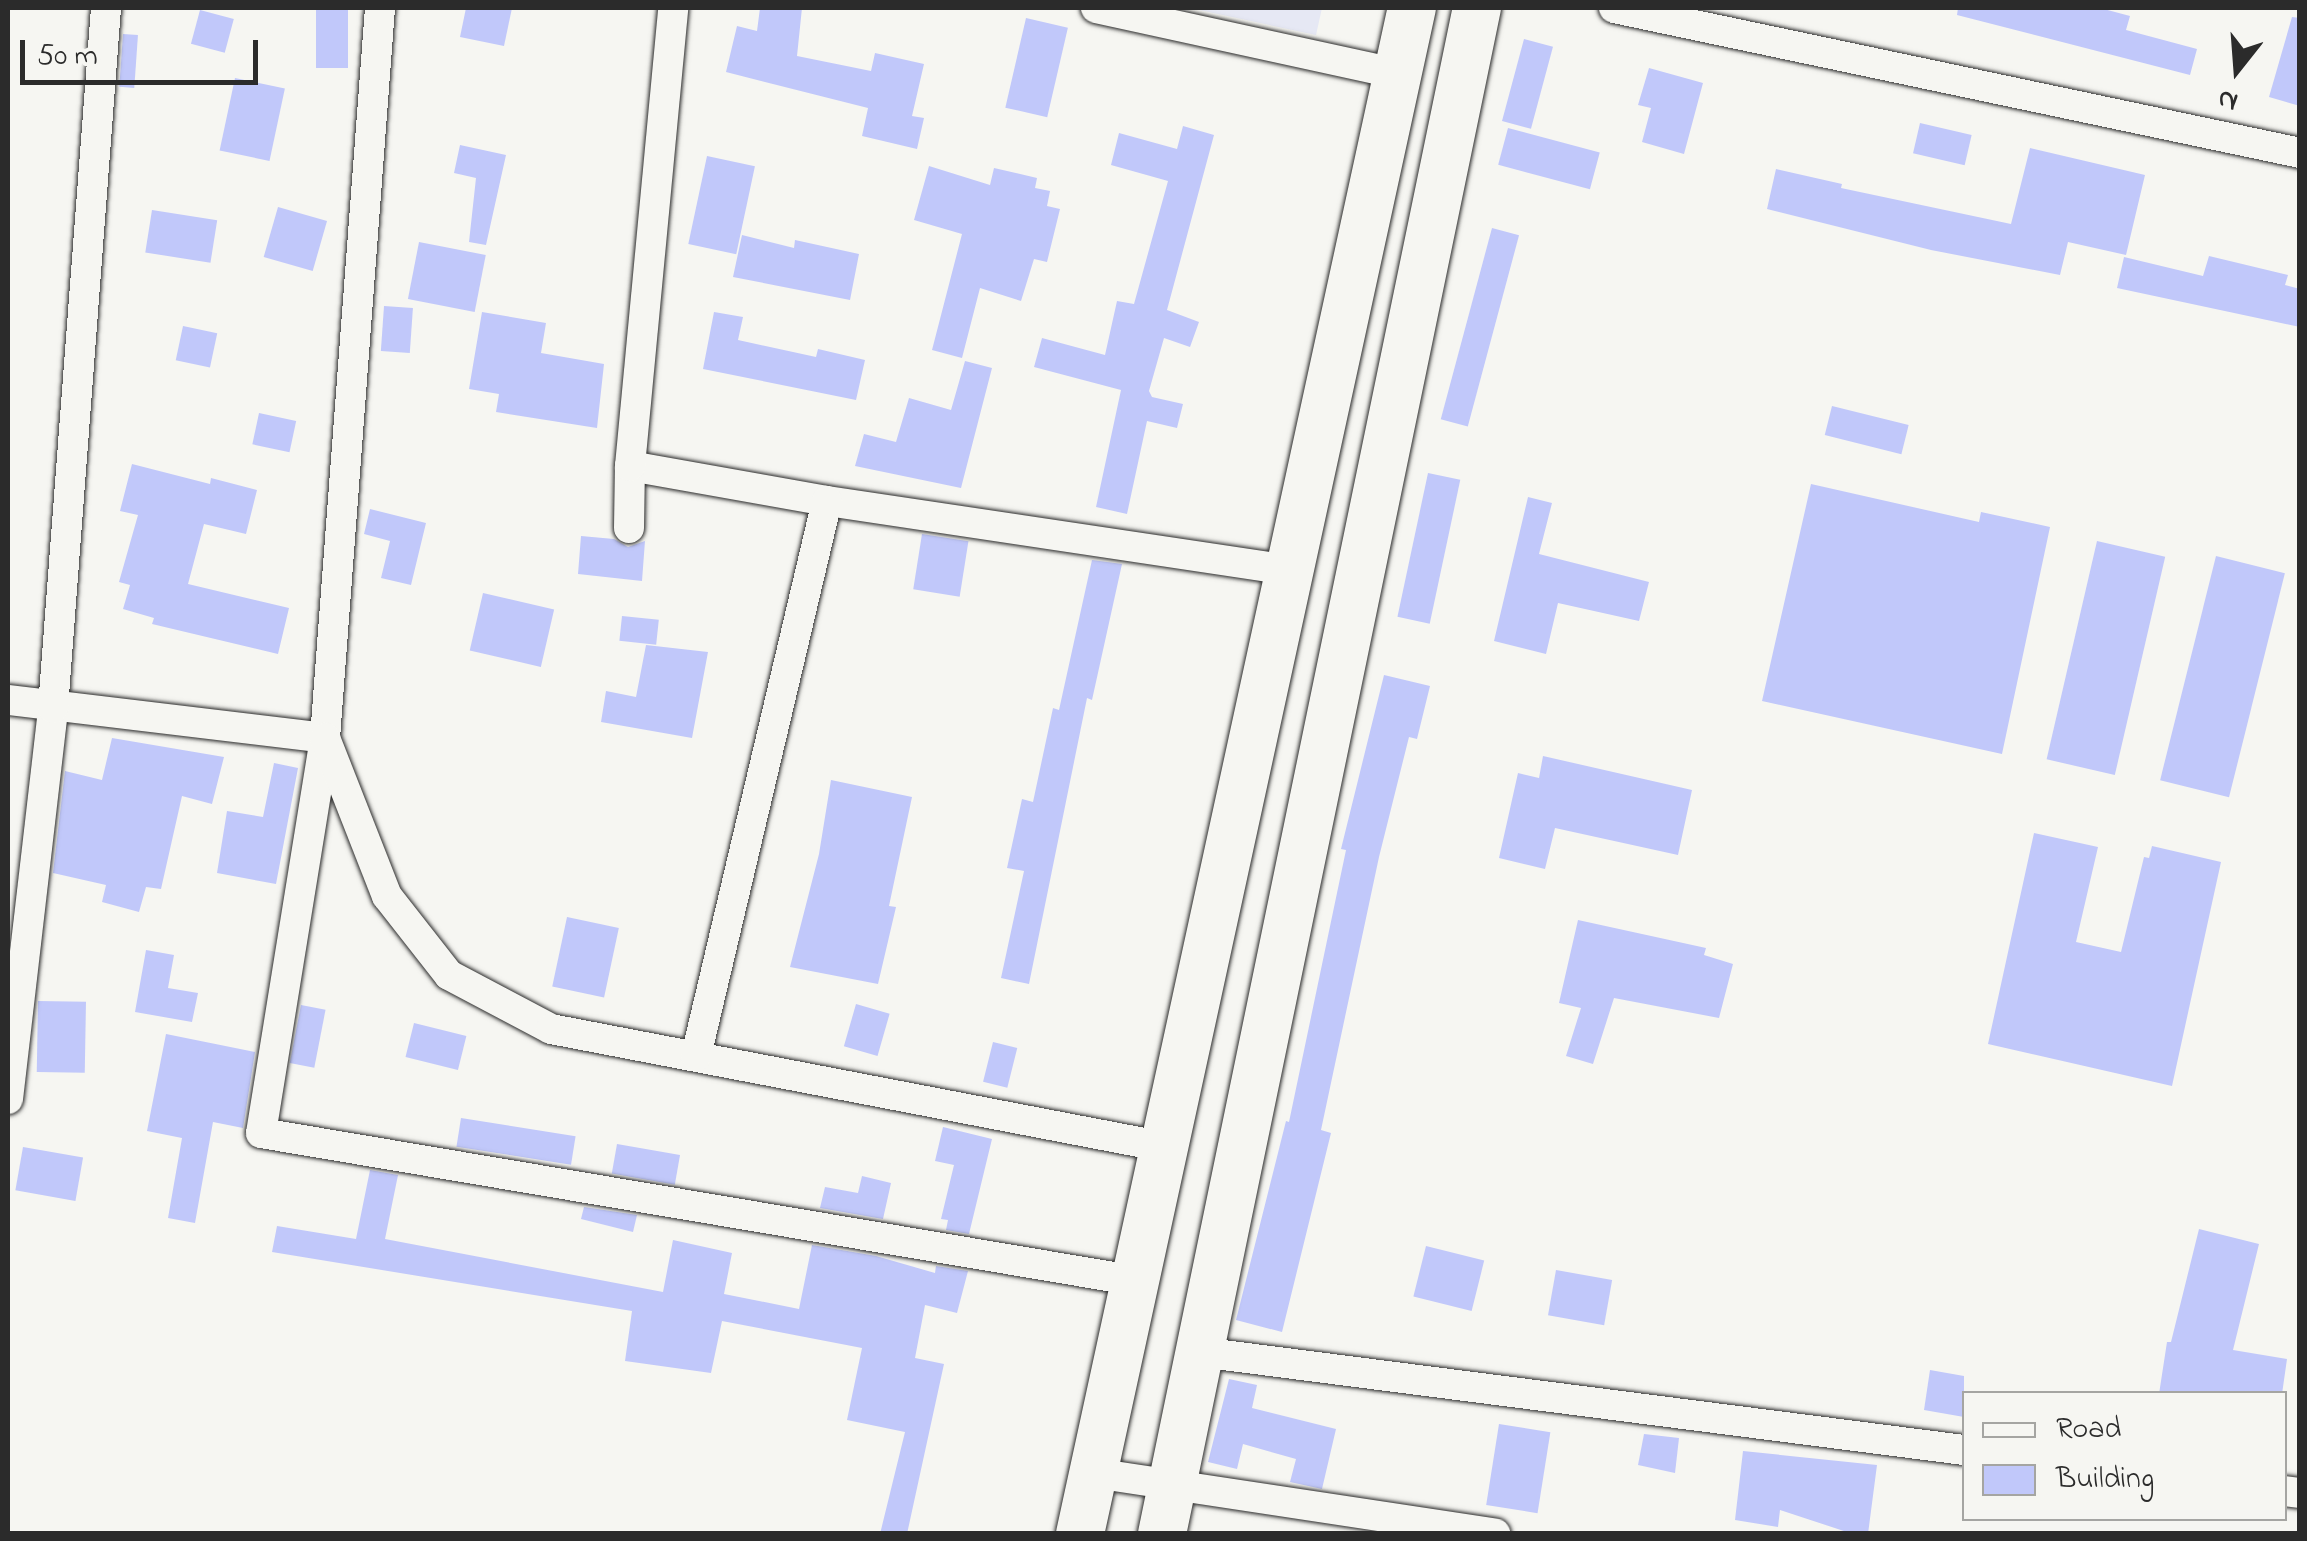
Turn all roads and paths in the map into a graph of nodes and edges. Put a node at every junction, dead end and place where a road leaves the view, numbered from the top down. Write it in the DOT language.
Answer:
graph roads {
  1 [pos="106,8"];
  2 [pos="380,8"];
  3 [pos="673,8"];
  4 [pos="1096,8"];
  5 [pos="1412,8"];
  6 [pos="1477,8"];
  7 [pos="1614,8"];
  8 [pos="1398,74"];
  9 [pos="2300,153"];
  10 [pos="630,466"];
  11 [pos="828,501"];
  12 [pos="629,528"];
  13 [pos="1290,570"];
  14 [pos="8,700"];
  15 [pos="53,708"];
  16 [pos="326,738"];
  17 [pos="696,1056"];
  18 [pos="8,1099"];
  19 [pos="1164,1148"];
  20 [pos="1137,1281"];
  21 [pos="1200,1352"];
  22 [pos="1962,1450"];
  23 [pos="1094,1473"];
  24 [pos="1172,1487"];
  25 [pos="1080,1534"];
  26 [pos="1162,1534"];
  27 [pos="1495,1534"];
  1 -- 15 [label="street"];
  2 -- 16 [label="street"];
  3 -- 10 [label="street"];
  4 -- 8 [label="street"];
  5 -- 8 [label="main road"];
  6 -- 21 [label="main road"];
  7 -- 9 [label="street"];
  8 -- 13 [label="main road"];
  10 -- 11 [label="street"];
  10 -- 12 [label="street"];
  11 -- 13 [label="street"];
  11 -- 17 [label="street"];
  13 -- 19 [label="main road"];
  14 -- 15 [label="street"];
  15 -- 16 [label="street"];
  15 -- 18 [label="street"];
  16 -- 17 [label="street"];
  16 -- 20 [label="street"];
  17 -- 19 [label="street"];
  19 -- 20 [label="main road"];
  20 -- 23 [label="main road"];
  21 -- 22 [label="street"];
  21 -- 24 [label="main road"];
  23 -- 24 [label="street"];
  23 -- 25 [label="main road"];
  24 -- 26 [label="main road"];
  24 -- 27 [label="street"];
}
